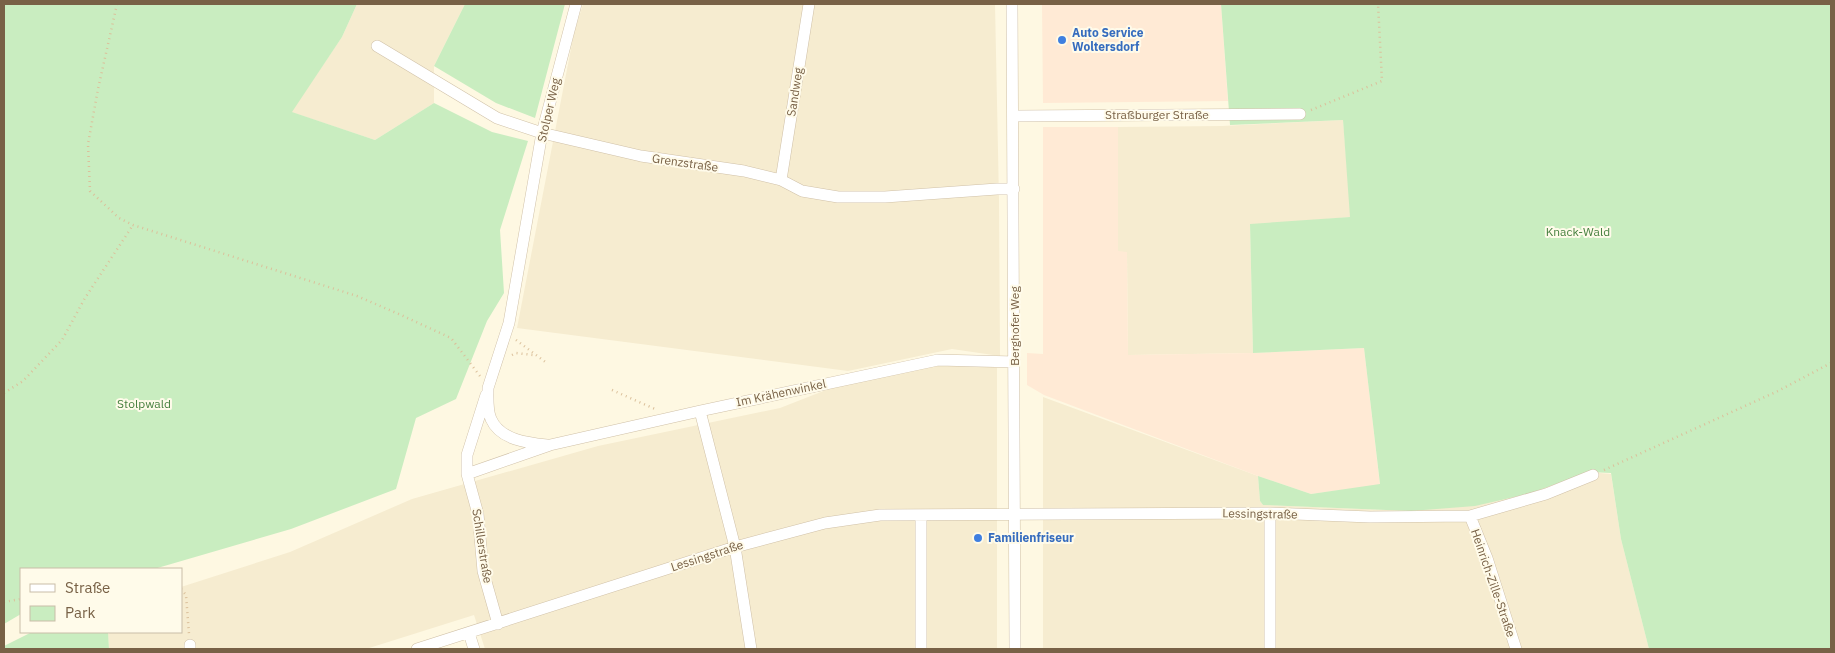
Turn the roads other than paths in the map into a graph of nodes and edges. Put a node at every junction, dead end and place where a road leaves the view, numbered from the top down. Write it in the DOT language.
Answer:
graph roads {
  1 [pos="576,4"];
  2 [pos="810,4"];
  3 [pos="1012,4"];
  4 [pos="377,46"];
  5 [pos="1300,114"];
  6 [pos="1014,116"];
  7 [pos="542,133"];
  8 [pos="781,180"];
  9 [pos="1014,189"];
  10 [pos="527,217"];
  11 [pos="1015,362"];
  12 [pos="488,388"];
  13 [pos="700,411"];
  14 [pos="550,445"];
  15 [pos="467,474"];
  16 [pos="1593,475"];
  17 [pos="1270,513"];
  18 [pos="1016,515"];
  19 [pos="921,516"];
  20 [pos="1470,516"];
  21 [pos="735,547"];
  22 [pos="498,624"];
  23 [pos="469,633"];
  24 [pos="417,649"];
  25 [pos="474,649"];
  26 [pos="751,649"];
  27 [pos="921,649"];
  28 [pos="1016,649"];
  29 [pos="1270,649"];
  30 [pos="1516,649"];
  1 -- 7 [label="street, Stolper Weg"];
  2 -- 8 [label="street, Sandweg"];
  3 -- 6 [label="street, Berghofer Weg"];
  4 -- 7 [label="street, Grenzstraße"];
  5 -- 6 [label="street, Straßburger Straße"];
  6 -- 9 [label="street, Berghofer Weg"];
  7 -- 8 [label="street, Grenzstraße"];
  7 -- 10 [label="street, Stolper Weg"];
  8 -- 9 [label="street, Grenzstraße"];
  9 -- 11 [label="street, Berghofer Weg"];
  10 -- 12 [label="street, Im Krähenwinkel"];
  11 -- 13 [label="street, Im Krähenwinkel"];
  11 -- 18 [label="street, Berghofer Weg"];
  12 -- 14 [label="street, Im Krähenwinkel"];
  12 -- 15 [label="street, Schillerstraße"];
  13 -- 14 [label="street, Im Krähenwinkel"];
  13 -- 21 [label="street"];
  14 -- 15 [label="street, Im Krähenwinkel"];
  15 -- 22 [label="street, Schillerstraße"];
  16 -- 20 [label="street, Lessingstraße"];
  17 -- 18 [label="street, Lessingstraße"];
  17 -- 20 [label="street, Lessingstraße"];
  17 -- 29 [label="street"];
  18 -- 19 [label="street, Lessingstraße"];
  18 -- 28 [label="street, Berghofer Weg"];
  19 -- 21 [label="street, Lessingstraße"];
  19 -- 27 [label="street"];
  20 -- 30 [label="street, Heinrich-Zille-Straße"];
  21 -- 22 [label="street, Lessingstraße"];
  21 -- 26 [label="street"];
  22 -- 23 [label="street"];
  23 -- 24 [label="street"];
  23 -- 25 [label="street"];
}
